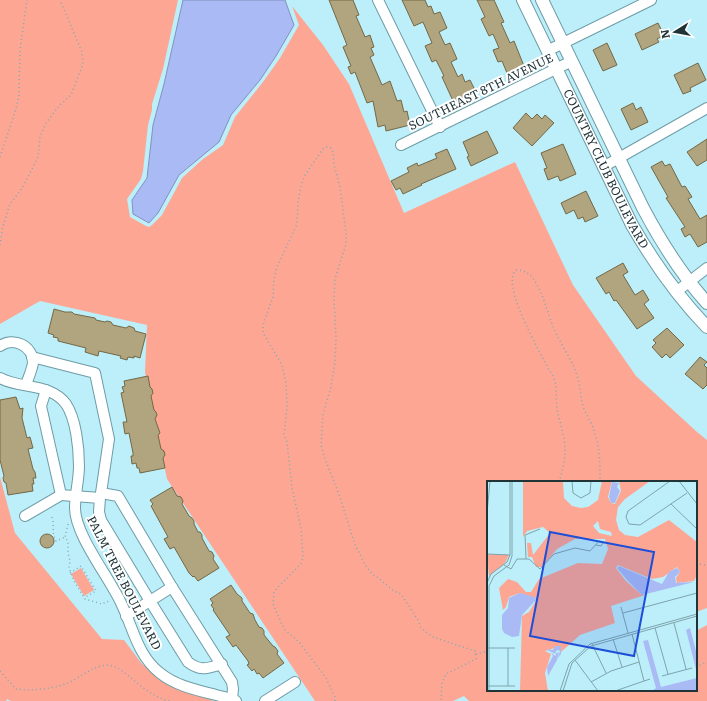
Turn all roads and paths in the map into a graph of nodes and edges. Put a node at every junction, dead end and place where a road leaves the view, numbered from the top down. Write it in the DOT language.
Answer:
graph roads {
  1 [pos="27,0"];
  2 [pos="60,0"];
  3 [pos="378,0"];
  4 [pos="523,0"];
  5 [pos="542,0"];
  6 [pos="651,0"];
  7 [pos="563,43"];
  8 [pos="547,51"];
  9 [pos="572,61"];
  10 [pos="556,69"];
  11 [pos="707,108"];
  12 [pos="440,127"];
  13 [pos="401,145"];
  14 [pos="0,157"];
  15 [pos="619,158"];
  16 [pos="603,167"];
  17 [pos="0,245"];
  18 [pos="707,268"];
  19 [pos="688,282"];
  20 [pos="676,292"];
  21 [pos="707,303"];
  22 [pos="707,327"];
  23 [pos="0,346"];
  24 [pos="32,357"];
  25 [pos="0,378"];
  26 [pos="26,385"];
  27 [pos="46,390"];
  28 [pos="559,481"];
  29 [pos="600,481"];
  30 [pos="61,495"];
  31 [pos="76,496"];
  32 [pos="101,496"];
  33 [pos="25,516"];
  34 [pos="52,517"];
  35 [pos="697,564"];
  36 [pos="707,565"];
  37 [pos="70,573"];
  38 [pos="172,586"];
  39 [pos="118,597"];
  40 [pos="84,598"];
  41 [pos="150,601"];
  42 [pos="126,616"];
  43 [pos="487,651"];
  44 [pos="476,654"];
  45 [pos="707,662"];
  46 [pos="222,664"];
  47 [pos="697,667"];
  48 [pos="0,671"];
  49 [pos="295,682"];
  50 [pos="234,700"];
  51 [pos="170,701"];
  52 [pos="264,701"];
  53 [pos="335,701"];
  54 [pos="441,701"];
  1 -- 14 [label="path"];
  2 -- 17 [label="path"];
  3 -- 12 [label="street"];
  4 -- 8 [label="main road, COUNTRY CLUB BOULEVARD"];
  5 -- 7 [label="main road, COUNTRY CLUB BOULEVARD"];
  6 -- 7 [label="street, SOUTHEAST 8TH AVENUE"];
  7 -- 8 [label="street, SOUTHEAST 8TH AVENUE"];
  7 -- 9 [label="main road, COUNTRY CLUB BOULEVARD"];
  8 -- 10 [label="main road, COUNTRY CLUB BOULEVARD"];
  9 -- 10 [label="street, SOUTHEAST 8TH AVENUE"];
  9 -- 15 [label="main road, COUNTRY CLUB BOULEVARD"];
  10 -- 12 [label="street, SOUTHEAST 8TH AVENUE"];
  10 -- 16 [label="main road, COUNTRY CLUB BOULEVARD"];
  11 -- 15 [label="street"];
  12 -- 13 [label="street, SOUTHEAST 8TH AVENUE"];
  15 -- 16 [label="street"];
  15 -- 19 [label="main road, COUNTRY CLUB BOULEVARD"];
  16 -- 20 [label="main road, COUNTRY CLUB BOULEVARD"];
  18 -- 19 [label="street"];
  19 -- 20 [label="street"];
  19 -- 21 [label="main road, COUNTRY CLUB BOULEVARD"];
  20 -- 22 [label="main road, COUNTRY CLUB BOULEVARD"];
  23 -- 24 [label="street"];
  24 -- 26 [label="street"];
  24 -- 32 [label="street"];
  25 -- 26 [label="street, PALM TREE BOULEVARD"];
  26 -- 27 [label="street, PALM TREE BOULEVARD"];
  27 -- 30 [label="street"];
  27 -- 31 [label="street, PALM TREE BOULEVARD"];
  28 -- 29 [label="path"];
  30 -- 31 [label="street"];
  30 -- 33 [label="street"];
  31 -- 32 [label="street"];
  31 -- 39 [label="street, PALM TREE BOULEVARD"];
  32 -- 38 [label="street"];
  32 -- 41 [label="street"];
  34 -- 37 [label="path"];
  35 -- 36 [label="path"];
  37 -- 40 [label="path"];
  37 -- 40 [label="path"];
  38 -- 41 [label="street"];
  38 -- 46 [label="street"];
  39 -- 40 [label="path"];
  39 -- 42 [label="street, PALM TREE BOULEVARD"];
  41 -- 42 [label="street"];
  41 -- 46 [label="street"];
  42 -- 50 [label="street, PALM TREE BOULEVARD"];
  43 -- 44 [label="path"];
  44 -- 53 [label="path"];
  44 -- 54 [label="path"];
  45 -- 47 [label="path"];
  46 -- 50 [label="street"];
  48 -- 51 [label="path"];
  49 -- 52 [label="street"];
}
